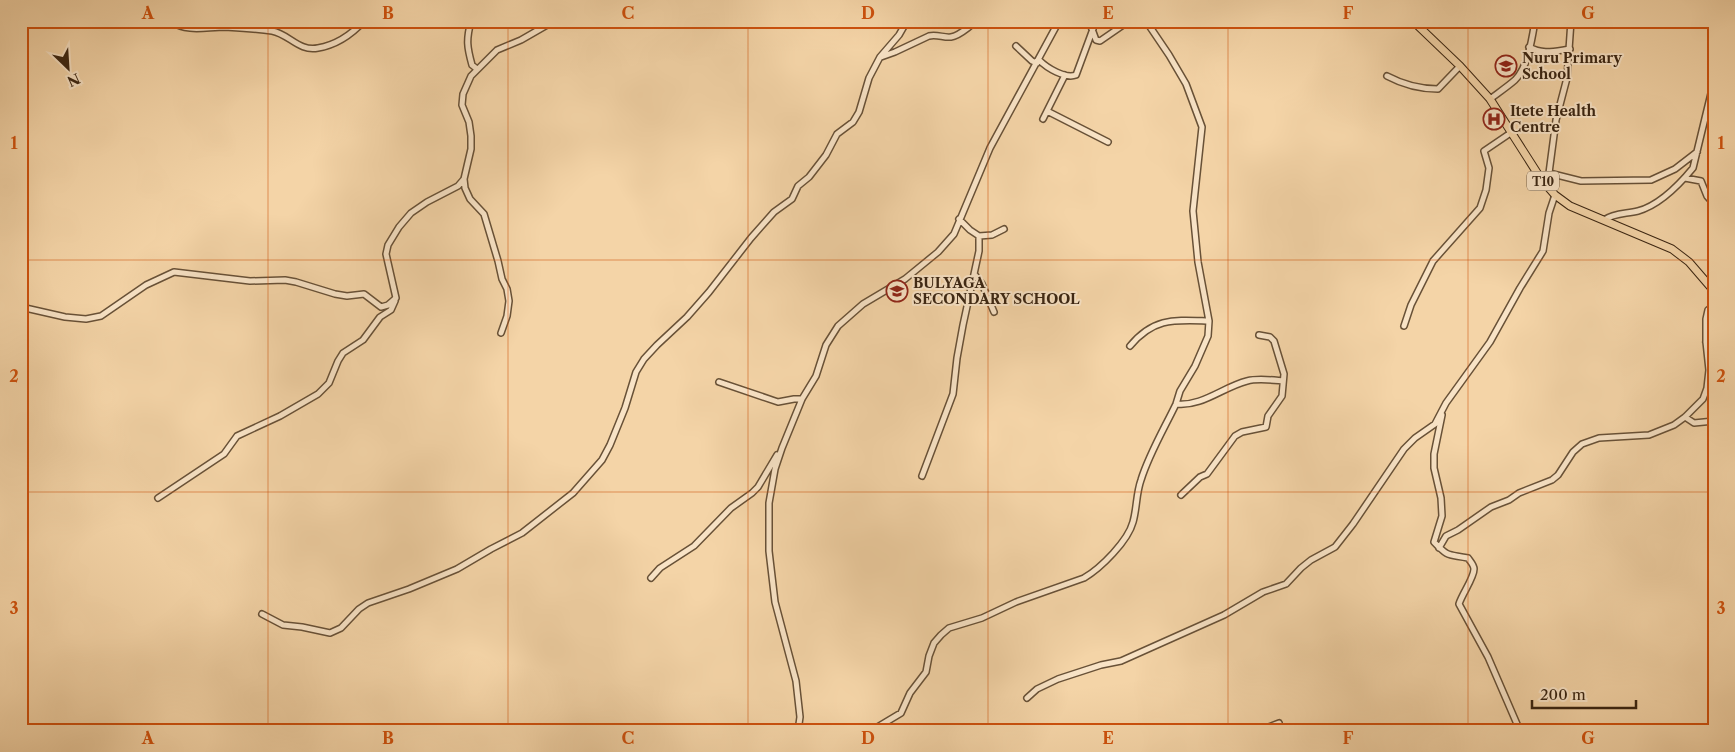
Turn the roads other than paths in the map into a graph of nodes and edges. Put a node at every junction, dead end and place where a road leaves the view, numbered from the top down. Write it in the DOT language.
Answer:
graph roads {
  1 [pos="169,21"];
  2 [pos="364,21"];
  3 [pos="471,21"];
  4 [pos="554,21"];
  5 [pos="907,21"];
  6 [pos="1059,21"];
  7 [pos="1090,21"];
  8 [pos="1129,21"];
  9 [pos="1146,21"];
  10 [pos="1413,21"];
  11 [pos="1535,21"];
  12 [pos="1571,21"];
  13 [pos="974,24"];
  14 [pos="1093,29"];
  15 [pos="1016,46"];
  16 [pos="1529,48"];
  17 [pos="1570,48"];
  18 [pos="880,57"];
  19 [pos="1038,61"];
  20 [pos="1460,66"];
  21 [pos="477,68"];
  22 [pos="1065,75"];
  23 [pos="1387,76"];
  24 [pos="1714,81"];
  25 [pos="1490,99"];
  26 [pos="1711,108"];
  27 [pos="1047,111"];
  28 [pos="1043,120"];
  29 [pos="1512,132"];
  30 [pos="1108,142"];
  31 [pos="1697,152"];
  32 [pos="1549,173"];
  33 [pos="1685,178"];
  34 [pos="464,179"];
  35 [pos="1541,179"];
  36 [pos="1555,195"];
  37 [pos="1714,204"];
  38 [pos="959,219"];
  39 [pos="1604,220"];
  40 [pos="1004,229"];
  41 [pos="979,236"];
  42 [pos="975,275"];
  43 [pos="1714,291"];
  44 [pos="396,298"];
  45 [pos="1714,305"];
  46 [pos="21,307"];
  47 [pos="994,312"];
  48 [pos="1209,321"];
  49 [pos="1404,326"];
  50 [pos="501,333"];
  51 [pos="1259,335"];
  52 [pos="1706,342"];
  53 [pos="1130,346"];
  54 [pos="1714,348"];
  55 [pos="1283,381"];
  56 [pos="719,382"];
  57 [pos="802,399"];
  58 [pos="1176,404"];
  59 [pos="1443,412"];
  60 [pos="1685,417"];
  61 [pos="1714,421"];
  62 [pos="782,448"];
  63 [pos="922,476"];
  64 [pos="1181,495"];
  65 [pos="158,498"];
  66 [pos="1439,548"];
  67 [pos="651,578"];
  68 [pos="262,614"];
  69 [pos="1027,698"];
  70 [pos="1279,723"];
  71 [pos="798,731"];
  72 [pos="871,731"];
  73 [pos="1258,731"];
  74 [pos="1308,731"];
  75 [pos="1389,731"];
  76 [pos="1520,731"];
  1 -- 2 [label="street"];
  3 -- 21 [label="street"];
  4 -- 21 [label="street"];
  5 -- 18 [label="street"];
  6 -- 19 [label="street"];
  7 -- 14 [label="street"];
  8 -- 14 [label="street"];
  9 -- 48 [label="street"];
  10 -- 20 [label="highway, T10"];
  11 -- 16 [label="street"];
  12 -- 17 [label="street"];
  13 -- 18 [label="street"];
  14 -- 22 [label="street"];
  15 -- 19 [label="street"];
  16 -- 17 [label="street"];
  16 -- 25 [label="street"];
  17 -- 32 [label="street"];
  18 -- 68 [label="street"];
  19 -- 22 [label="street"];
  19 -- 38 [label="street"];
  20 -- 23 [label="street"];
  20 -- 25 [label="highway, T10"];
  21 -- 34 [label="street"];
  22 -- 27 [label="street"];
  24 -- 26 [label="street"];
  25 -- 29 [label="highway, T10"];
  26 -- 31 [label="street"];
  27 -- 28 [label="street"];
  27 -- 30 [label="street"];
  29 -- 35 [label="highway, T10"];
  29 -- 49 [label="street"];
  31 -- 32 [label="street"];
  31 -- 33 [label="street"];
  32 -- 35 [label="street"];
  33 -- 37 [label="street"];
  33 -- 39 [label="street"];
  34 -- 44 [label="street"];
  34 -- 50 [label="street"];
  35 -- 36 [label="highway, T10"];
  36 -- 39 [label="highway, T10"];
  36 -- 59 [label="street"];
  38 -- 41 [label="street"];
  38 -- 57 [label="street"];
  39 -- 43 [label="highway, T10"];
  40 -- 41 [label="street"];
  41 -- 42 [label="street"];
  42 -- 47 [label="street"];
  42 -- 63 [label="street"];
  44 -- 46 [label="street"];
  44 -- 65 [label="street"];
  45 -- 52 [label="street"];
  48 -- 53 [label="street"];
  48 -- 58 [label="street"];
  51 -- 55 [label="street"];
  52 -- 54 [label="street"];
  52 -- 60 [label="street"];
  55 -- 58 [label="street"];
  55 -- 64 [label="street"];
  56 -- 57 [label="street"];
  57 -- 62 [label="street"];
  58 -- 72 [label="street"];
  59 -- 66 [label="street"];
  59 -- 69 [label="street"];
  60 -- 61 [label="street"];
  60 -- 66 [label="street"];
  62 -- 67 [label="street"];
  62 -- 71 [label="street"];
  66 -- 76 [label="street"];
  70 -- 73 [label="street"];
  74 -- 75 [label="street"];
}
